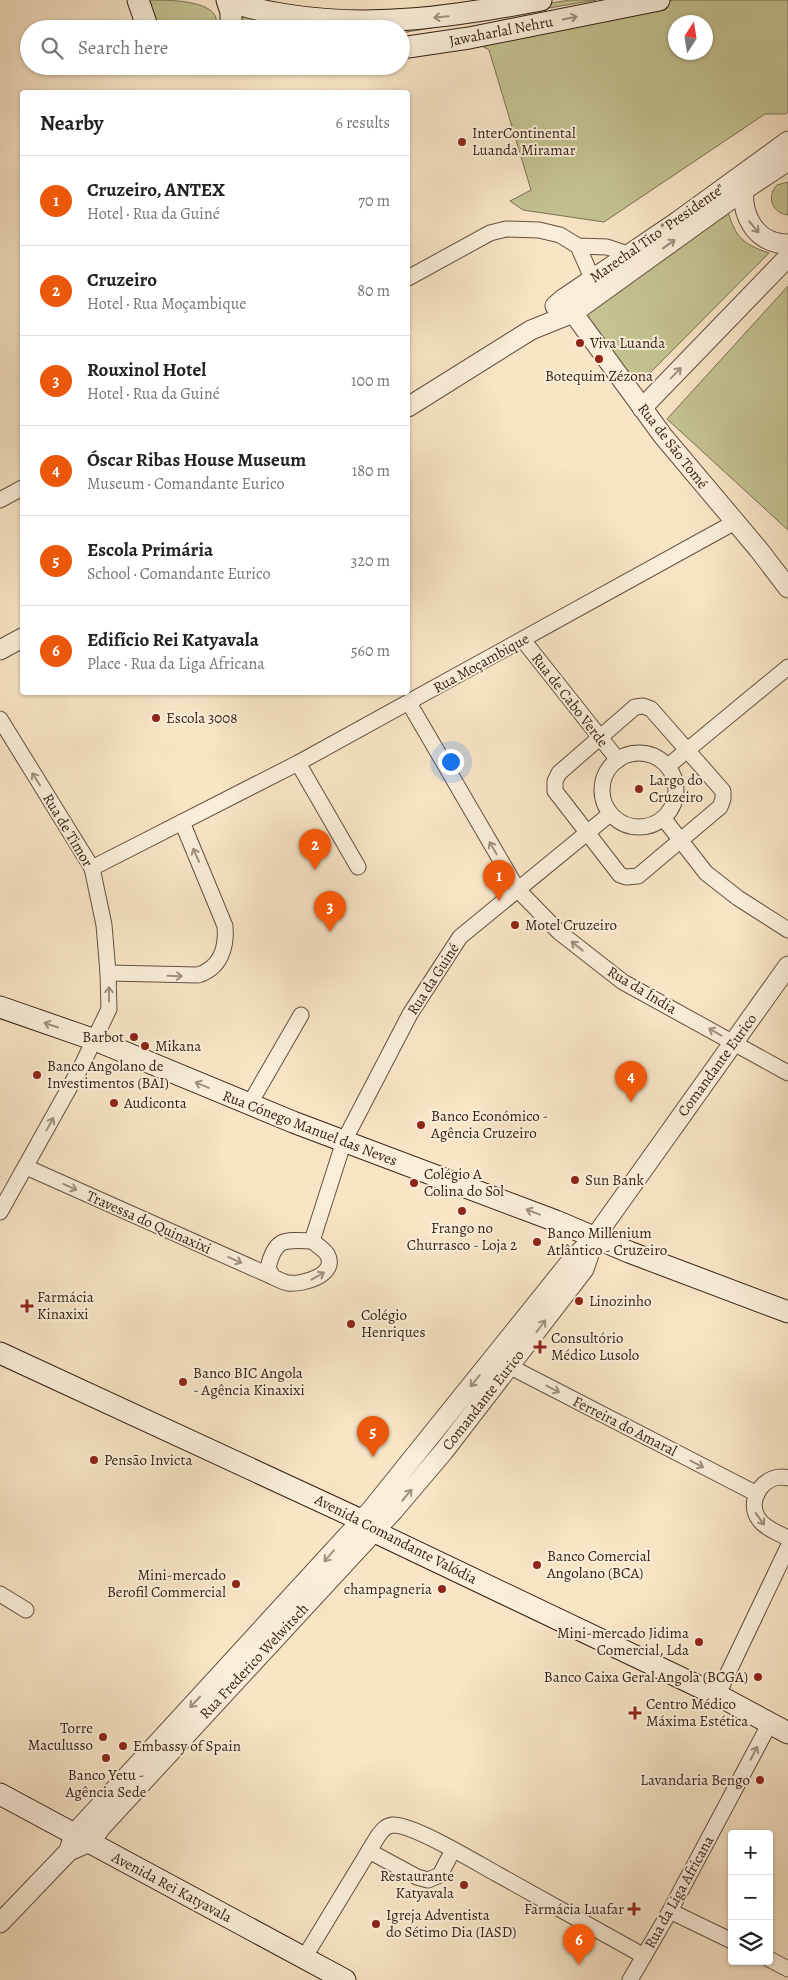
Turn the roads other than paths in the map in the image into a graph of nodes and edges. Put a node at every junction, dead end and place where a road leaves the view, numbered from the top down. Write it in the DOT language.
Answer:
graph roads {
  1 [pos="138,0"];
  2 [pos="228,0"];
  3 [pos="541,0"];
  4 [pos="659,0"];
  5 [pos="145,20"];
  6 [pos="231,20"];
  7 [pos="314,20"];
  8 [pos="402,20"];
  9 [pos="410,47"];
  10 [pos="788,141"];
  11 [pos="783,155"];
  12 [pos="748,169"];
  13 [pos="744,190"];
  14 [pos="788,244"];
  15 [pos="578,246"];
  16 [pos="788,257"];
  17 [pos="633,260"];
  18 [pos="410,277"];
  19 [pos="598,284"];
  20 [pos="568,306"];
  21 [pos="410,407"];
  22 [pos="642,408"];
  23 [pos="20,489"];
  24 [pos="0,500"];
  25 [pos="735,522"];
  26 [pos="788,588"];
  27 [pos="20,639"];
  28 [pos="523,640"];
  29 [pos="0,650"];
  30 [pos="788,667"];
  31 [pos="409,703"];
  32 [pos="0,719"];
  33 [pos="600,738"];
  34 [pos="687,750"];
  35 [pos="618,760"];
  36 [pos="298,763"];
  37 [pos="668,766"];
  38 [pos="610,814"];
  39 [pos="664,818"];
  40 [pos="182,822"];
  41 [pos="586,834"];
  42 [pos="680,840"];
  43 [pos="358,866"];
  44 [pos="92,868"];
  45 [pos="518,890"];
  46 [pos="788,930"];
  47 [pos="788,966"];
  48 [pos="108,973"];
  49 [pos="0,1007"];
  50 [pos="301,1015"];
  51 [pos="95,1040"];
  52 [pos="733,1042"];
  53 [pos="788,1073"];
  54 [pos="249,1105"];
  55 [pos="344,1142"];
  56 [pos="26,1167"];
  57 [pos="0,1212"];
  58 [pos="595,1237"];
  59 [pos="312,1241"];
  60 [pos="273,1277"];
  61 [pos="788,1312"];
  62 [pos="0,1353"];
  63 [pos="493,1358"];
  64 [pos="510,1367"];
  65 [pos="788,1478"];
  66 [pos="757,1494"];
  67 [pos="368,1526"];
  68 [pos="788,1538"];
  69 [pos="788,1547"];
  70 [pos="0,1594"];
  71 [pos="26,1610"];
  72 [pos="717,1696"];
  73 [pos="779,1728"];
  74 [pos="0,1794"];
  75 [pos="78,1842"];
  76 [pos="369,1850"];
  77 [pos="453,1850"];
  78 [pos="670,1911"];
  79 [pos="0,1923"];
  80 [pos="728,1939"];
  81 [pos="644,1956"];
  82 [pos="304,1958"];
  83 [pos="773,1961"];
  84 [pos="788,1968"];
  85 [pos="345,1980"];
  86 [pos="630,1980"];
  1 -- 5 [label="main road"];
  2 -- 6 [label="main road"];
  7 -- 2 [label="main road, Jawaharlal Nehru, one-way"];
  3 -- 8 [label="main road, Jawaharlal Nehru, one-way"];
  9 -- 4 [label="main road, Jawaharlal Nehru, one-way"];
  10 -- 11 [label="street, Marechal Tito \"Presidente\""];
  11 -- 12 [label="street, Marechal Tito \"Presidente\""];
  11 -- 13 [label="street, Marechal Tito \"Presidente\""];
  12 -- 13 [label="street"];
  12 -- 17 [label="street, Marechal Tito \"Presidente\""];
  13 -- 14 [label="street, one-way"];
  17 -- 13 [label="street, Marechal Tito \"Presidente\", one-way"];
  15 -- 17 [label="street"];
  15 -- 18 [label="street"];
  15 -- 19 [label="street"];
  22 -- 16 [label="street, one-way"];
  17 -- 19 [label="street, Marechal Tito \"Presidente\""];
  19 -- 20 [label="street, Marechal Tito \"Presidente\""];
  20 -- 21 [label="street, Marechal Tito \"Presidente\""];
  20 -- 22 [label="street, Rua de São Tomé"];
  22 -- 25 [label="street, Rua de São Tomé"];
  23 -- 24 [label="street"];
  25 -- 26 [label="street, Rua de São Tomé"];
  25 -- 28 [label="street, Rua Moçambique"];
  27 -- 29 [label="street"];
  28 -- 31 [label="street, Rua Moçambique"];
  28 -- 33 [label="street, Rua de Cabo Verde"];
  30 -- 34 [label="street"];
  31 -- 36 [label="street, Rua Moçambique"];
  45 -- 31 [label="street, Rua da Índia, one-way"];
  44 -- 32 [label="street, Rua de Timor, one-way"];
  33 -- 34 [label="street"];
  33 -- 35 [label="street, Rua de Cabo Verde"];
  33 -- 41 [label="street"];
  34 -- 37 [label="street"];
  34 -- 42 [label="street"];
  35 -- 37 [label="street"];
  35 -- 38 [label="street"];
  36 -- 40 [label="street, Rua Moçambique"];
  36 -- 43 [label="street"];
  37 -- 39 [label="street"];
  38 -- 39 [label="street"];
  38 -- 41 [label="street, Rua da Guiné"];
  39 -- 42 [label="street"];
  40 -- 44 [label="street, Rua Moçambique"];
  48 -- 40 [label="street, one-way"];
  41 -- 42 [label="street"];
  41 -- 45 [label="street, Rua da Guiné"];
  42 -- 46 [label="street"];
  44 -- 48 [label="street, Rua de Timor"];
  52 -- 45 [label="street, Rua da Índia, one-way"];
  45 -- 55 [label="street, Rua da Guiné"];
  47 -- 52 [label="street, Comandante Eurico"];
  51 -- 48 [label="street, Rua de Timor, one-way"];
  51 -- 49 [label="main road, Rua Cónego Manuel das Neves, one-way"];
  50 -- 54 [label="street"];
  54 -- 51 [label="main road, Rua Cónego Manuel das Neves, one-way"];
  56 -- 51 [label="street, Rua de Timor, one-way"];
  52 -- 53 [label="street, Rua da Índia"];
  52 -- 58 [label="street, Comandante Eurico"];
  54 -- 55 [label="main road, Rua Cónego Manuel das Neves"];
  58 -- 55 [label="main road, Rua Cónego Manuel das Neves, one-way"];
  55 -- 59 [label="street, Rua da Guiné"];
  56 -- 57 [label="street, Rua de Timor"];
  56 -- 60 [label="street, Travessa do Quinaxixi, one-way"];
  58 -- 61 [label="main road, Rua Cónego Manuel das Neves"];
  58 -- 63 [label="street, Comandante Eurico"];
  64 -- 58 [label="street, Comandante Eurico, one-way"];
  59 -- 60 [label="street"];
  60 -- 59 [label="street, one-way"];
  62 -- 67 [label="main road, Avenida Comandante Valódia"];
  63 -- 64 [label="street, Ferreira do Amaral"];
  63 -- 67 [label="street, Comandante Eurico, one-way"];
  64 -- 66 [label="street, Ferreira do Amaral, one-way"];
  67 -- 64 [label="street, Comandante Eurico, one-way"];
  65 -- 66 [label="street"];
  66 -- 68 [label="street, one-way"];
  67 -- 72 [label="main road, Avenida Comandante Valódia"];
  67 -- 75 [label="street, Rua Frederico Welwitsch"];
  69 -- 72 [label="street"];
  70 -- 71 [label="street"];
  72 -- 73 [label="main road, Avenida Comandante Valódia"];
  78 -- 73 [label="street, Rua da Liga Africana, one-way"];
  74 -- 75 [label="main road, Avenida Rei Katyavala"];
  75 -- 79 [label="street, Rua Frederico Welwitsch"];
  75 -- 82 [label="main road, Avenida Rei Katyavala"];
  76 -- 77 [label="street"];
  76 -- 77 [label="street"];
  76 -- 82 [label="street"];
  77 -- 81 [label="street"];
  78 -- 80 [label="street"];
  78 -- 81 [label="street, Rua da Liga Africana"];
  81 -- 86 [label="street, Rua da Liga Africana"];
  82 -- 85 [label="main road, Avenida Rei Katyavala"];
  83 -- 84 [label="street"];
}
